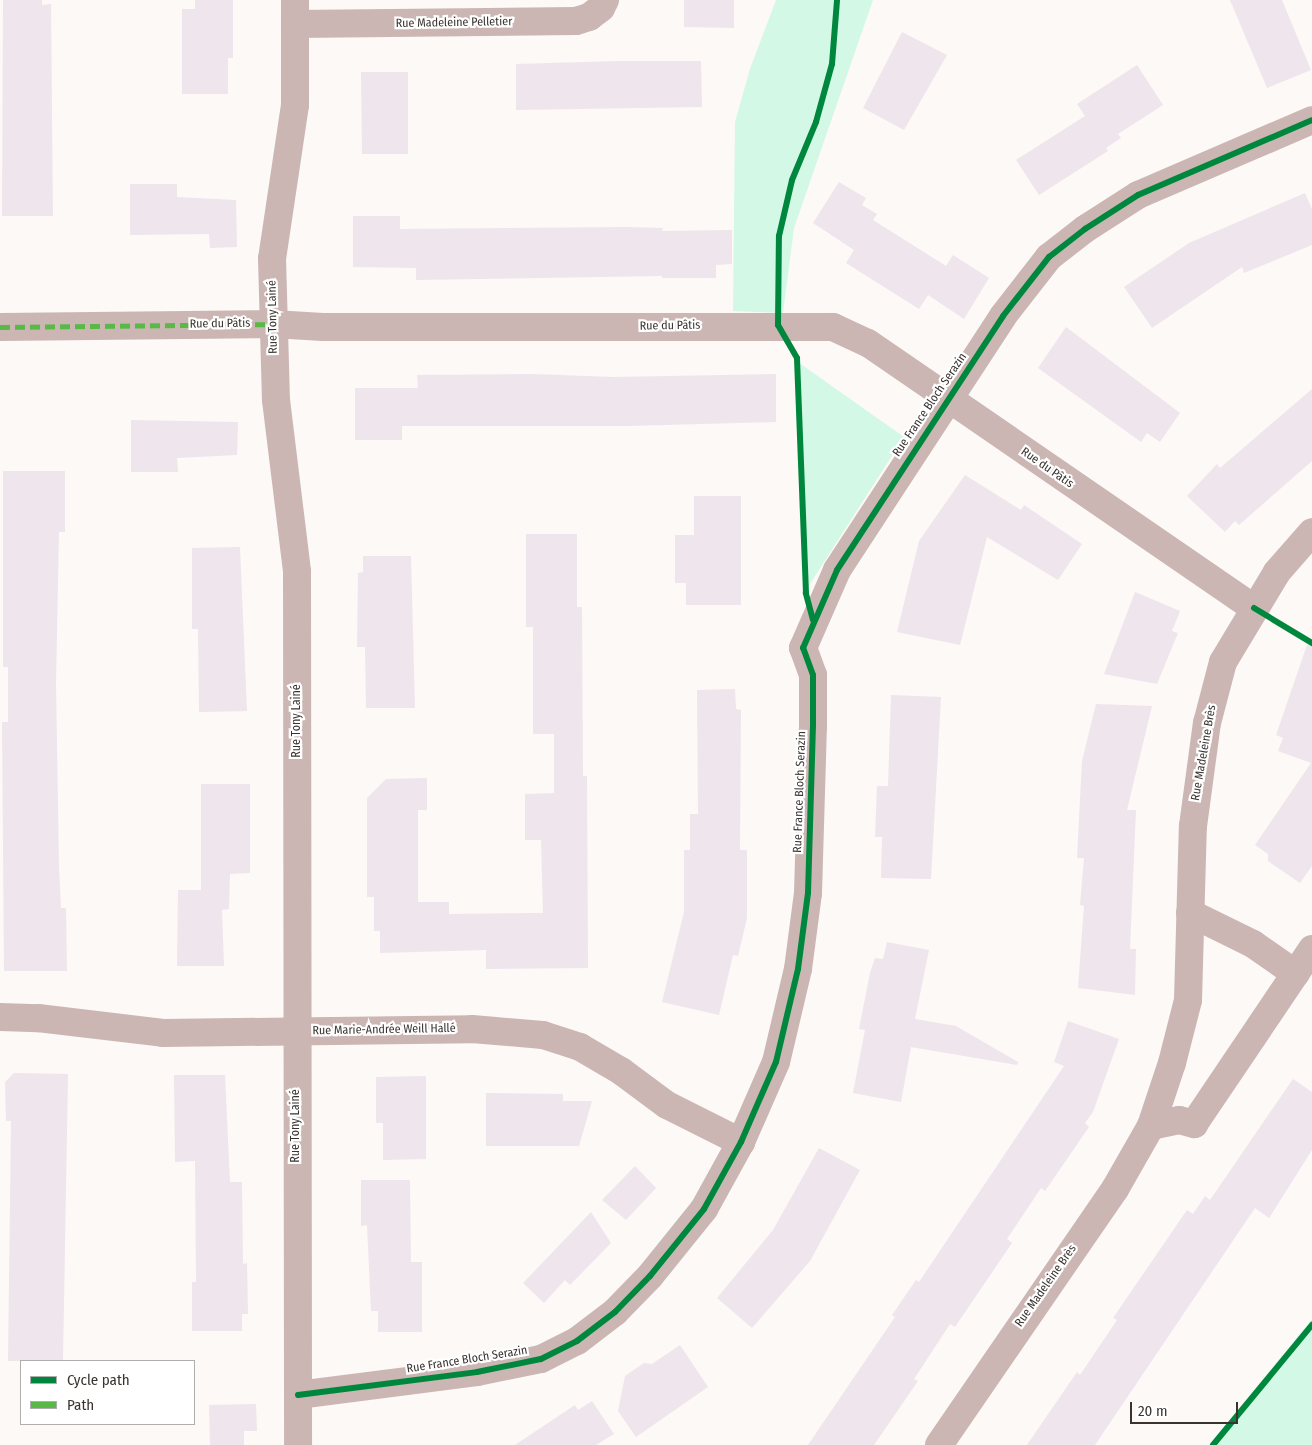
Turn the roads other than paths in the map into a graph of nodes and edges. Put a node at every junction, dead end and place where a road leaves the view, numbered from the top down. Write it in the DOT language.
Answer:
graph roads {
  1 [pos="605,0"];
  2 [pos="295,12"];
  3 [pos="1312,120"];
  4 [pos="273,324"];
  5 [pos="0,327"];
  6 [pos="948,399"];
  7 [pos="1312,532"];
  8 [pos="1254,608"];
  9 [pos="1190,913"];
  10 [pos="1312,949"];
  11 [pos="1296,974"];
  12 [pos="0,1017"];
  13 [pos="295,1031"];
  14 [pos="1151,1126"];
  15 [pos="741,1142"];
  16 [pos="298,1395"];
  17 [pos="298,1445"];
  18 [pos="938,1445"];
  1 -- 2 [label="street, Rue Madeleine Pelletier"];
  2 -- 4 [label="street, Rue Tony Lainé"];
  3 -- 6 [label="street, Rue France Bloch Serazin"];
  4 -- 5 [label="street, Rue du Pâtis"];
  4 -- 6 [label="street, Rue du Pâtis"];
  4 -- 13 [label="street, Rue Tony Lainé"];
  6 -- 8 [label="street, Rue du Pâtis"];
  6 -- 15 [label="street, Rue France Bloch Serazin"];
  7 -- 8 [label="street, Rue Madeleine Brès"];
  8 -- 9 [label="street, Rue Madeleine Brès"];
  9 -- 11 [label="street"];
  9 -- 14 [label="street, Rue Madeleine Brès"];
  10 -- 11 [label="street"];
  11 -- 14 [label="street"];
  12 -- 13 [label="street, Rue Marie-Andrée Weill Hallé"];
  13 -- 15 [label="street, Rue Marie-Andrée Weill Hallé"];
  13 -- 16 [label="street, Rue Tony Lainé"];
  14 -- 18 [label="street, Rue Madeleine Brès"];
  15 -- 16 [label="street, Rue France Bloch Serazin"];
  16 -- 17 [label="street, Rue Tony Lainé"];
}
